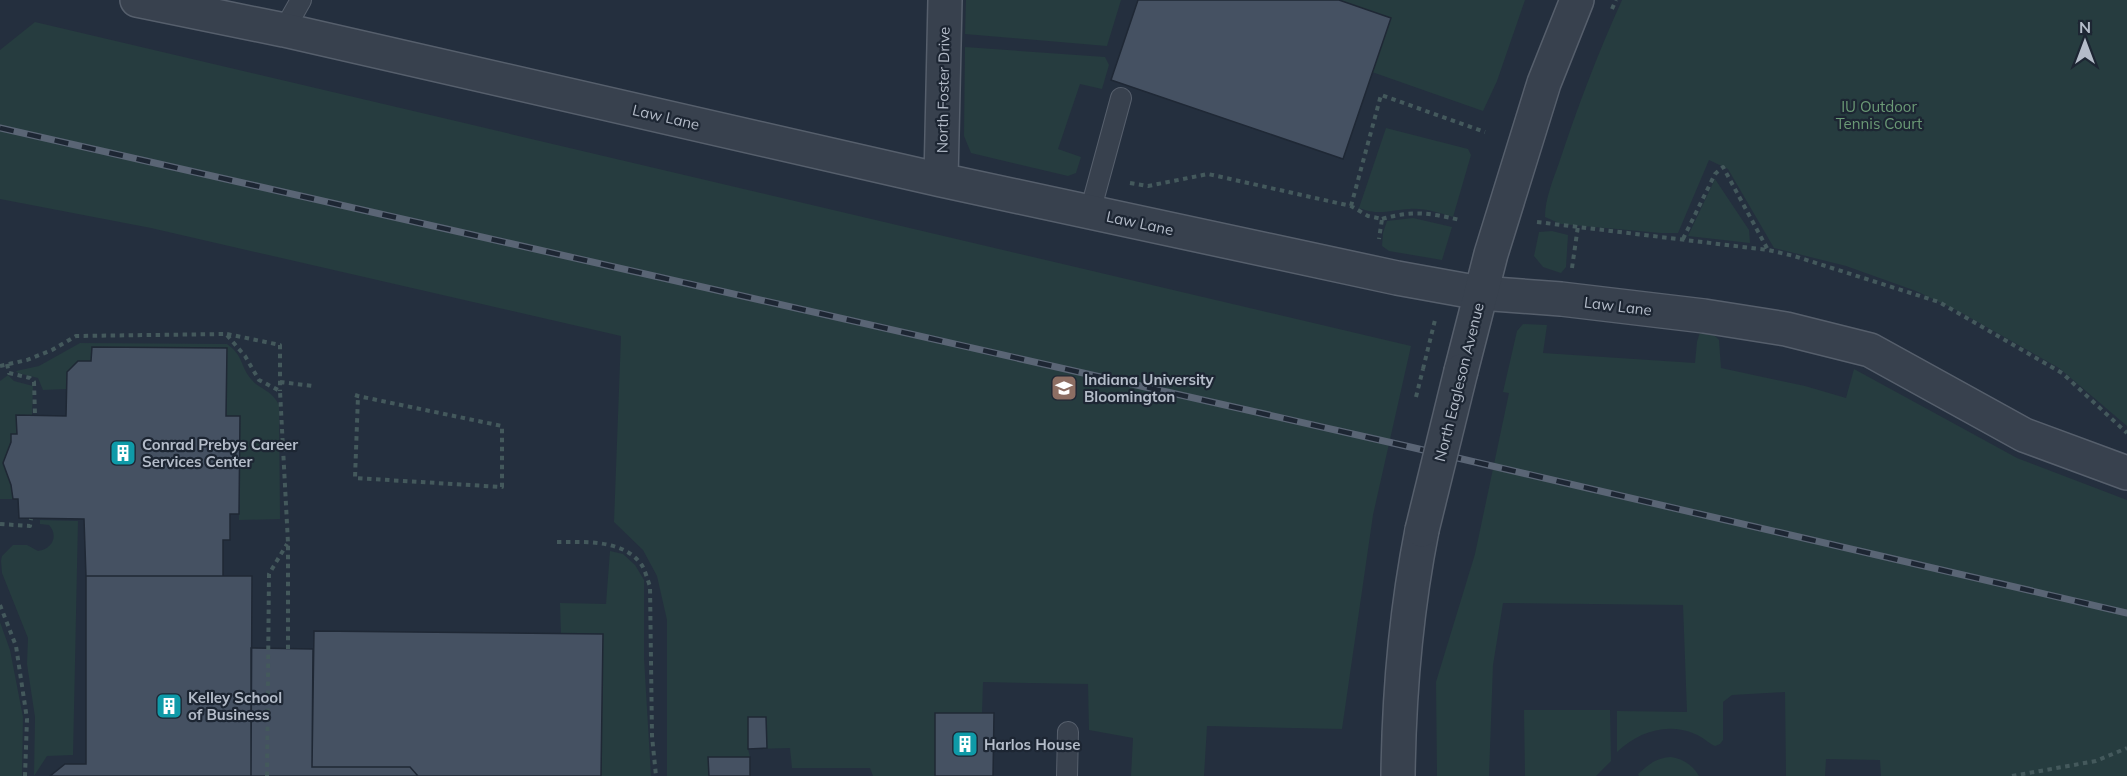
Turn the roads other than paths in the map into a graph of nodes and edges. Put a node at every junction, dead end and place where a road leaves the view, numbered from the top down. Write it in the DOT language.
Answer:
graph roads {
  1 [pos="137,0"];
  2 [pos="300,0"];
  3 [pos="945,0"];
  4 [pos="1577,0"];
  5 [pos="284,30"];
  6 [pos="1121,98"];
  7 [pos="941,180"];
  8 [pos="1090,212"];
  9 [pos="1480,293"];
  10 [pos="2127,473"];
  11 [pos="1068,732"];
  12 [pos="1067,776"];
  13 [pos="1398,776"];
  1 -- 5 [label="street, Law Lane"];
  2 -- 5 [label="lane"];
  3 -- 7 [label="street, North Foster Drive"];
  4 -- 9 [label="street, North Eagleson Avenue"];
  5 -- 7 [label="street, Law Lane"];
  6 -- 8 [label="lane"];
  7 -- 8 [label="street, Law Lane"];
  8 -- 9 [label="street, Law Lane"];
  9 -- 10 [label="street, Law Lane"];
  9 -- 13 [label="street, North Eagleson Avenue, bridge"];
  11 -- 12 [label="lane"];
}
